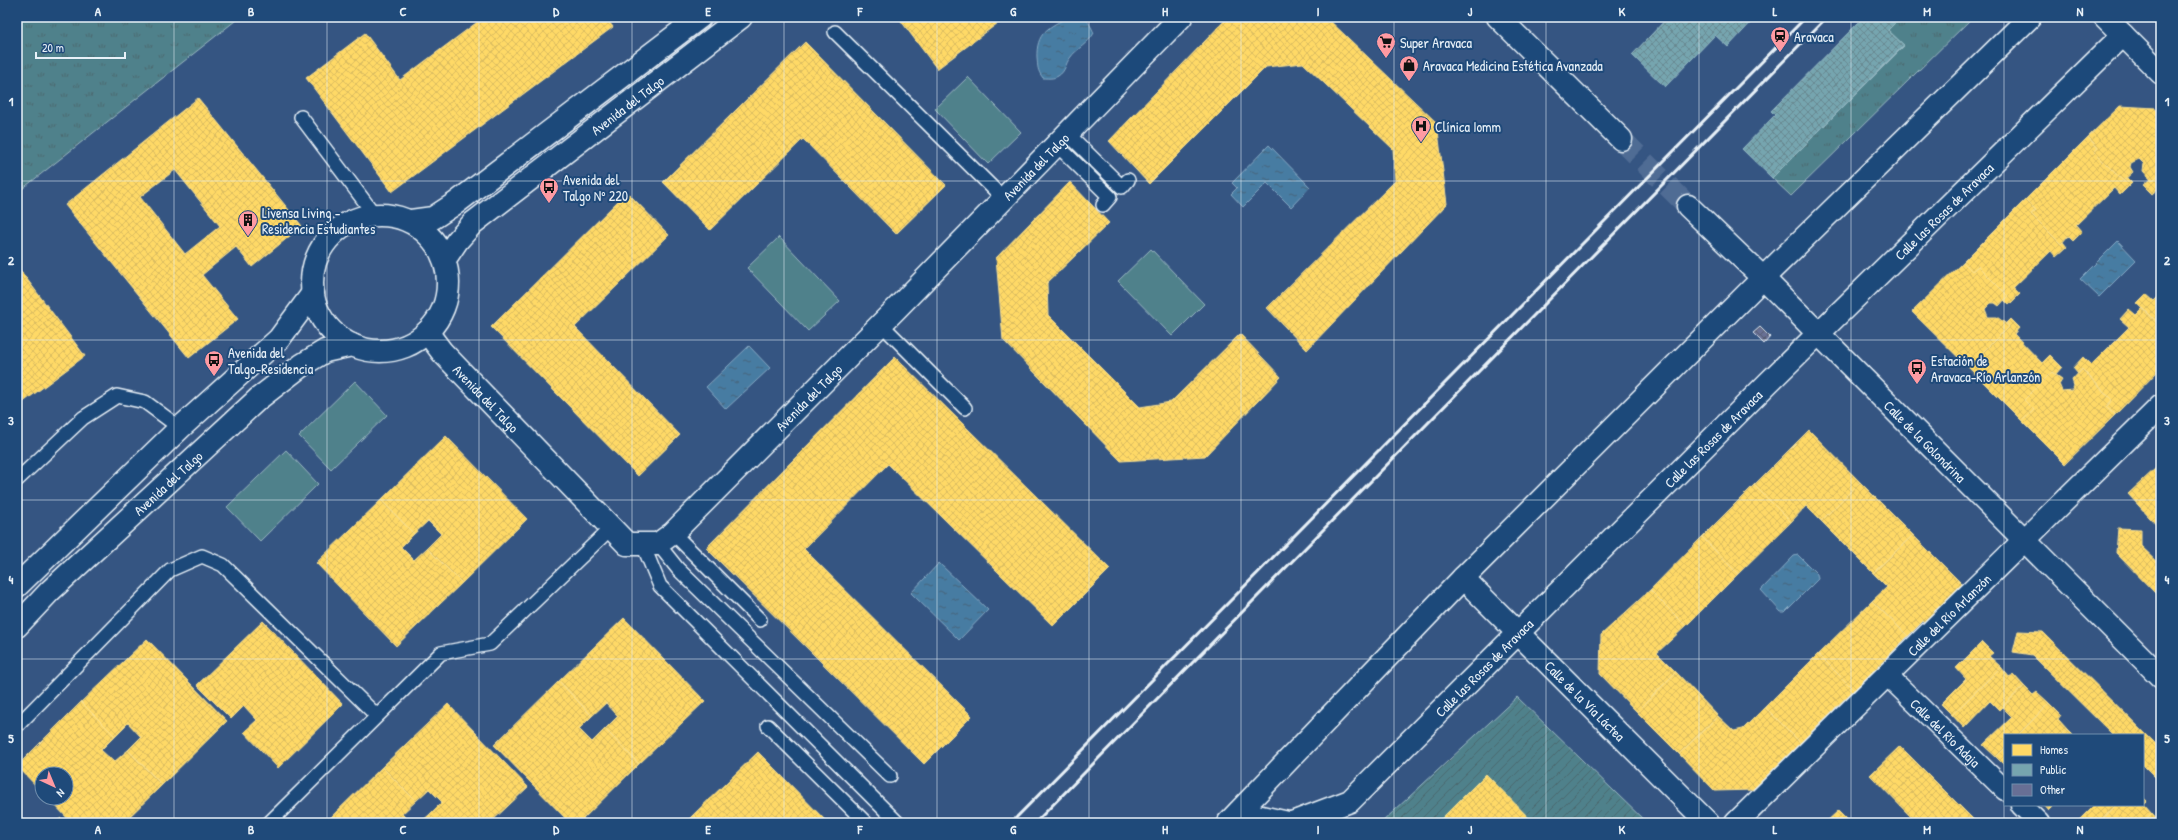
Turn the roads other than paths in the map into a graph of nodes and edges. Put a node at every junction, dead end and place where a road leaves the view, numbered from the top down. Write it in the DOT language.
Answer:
graph roads {
  1 [pos="700,17"];
  2 [pos="741,17"];
  3 [pos="1181,17"];
  4 [pos="1498,17"];
  5 [pos="2030,17"];
  6 [pos="2105,17"];
  7 [pos="835,32"];
  8 [pos="2123,35"];
  9 [pos="2161,73"];
  10 [pos="301,117"];
  11 [pos="1062,139"];
  12 [pos="1620,139"];
  13 [pos="1128,180"];
  14 [pos="1004,199"];
  15 [pos="1103,205"];
  16 [pos="1688,206"];
  17 [pos="374,214"];
  18 [pos="411,221"];
  19 [pos="445,259"];
  20 [pos="1763,278"];
  21 [pos="313,293"];
  22 [pos="880,324"];
  23 [pos="427,332"];
  24 [pos="1819,333"];
  25 [pos="352,345"];
  26 [pos="2161,406"];
  27 [pos="965,408"];
  28 [pos="180,428"];
  29 [pos="17,480"];
  30 [pos="611,528"];
  31 [pos="2024,540"];
  32 [pos="658,541"];
  33 [pos="1463,578"];
  34 [pos="17,586"];
  35 [pos="760,620"];
  36 [pos="17,626"];
  37 [pos="1518,631"];
  38 [pos="1887,675"];
  39 [pos="2161,677"];
  40 [pos="377,716"];
  41 [pos="17,726"];
  42 [pos="768,726"];
  43 [pos="890,776"];
  44 [pos="2004,789"];
  45 [pos="2022,806"];
  46 [pos="1233,817"];
  47 [pos="269,823"];
  48 [pos="866,823"];
  49 [pos="898,823"];
  50 [pos="1288,823"];
  51 [pos="1292,823"];
  52 [pos="1708,823"];
  53 [pos="1736,823"];
  54 [pos="2039,823"];
  1 -- 18 [label="street, Avenida del Talgo"];
  2 -- 19 [label="street, Avenida del Talgo"];
  3 -- 11 [label="street, Avenida del Talgo"];
  4 -- 12 [label="street"];
  5 -- 20 [label="street"];
  6 -- 8 [label="street"];
  7 -- 14 [label="lane"];
  8 -- 9 [label="street"];
  8 -- 24 [label="street, Calle las Rosas de Aravaca"];
  10 -- 17 [label="lane"];
  11 -- 13 [label="lane"];
  11 -- 14 [label="street, Avenida del Talgo"];
  11 -- 15 [label="lane"];
  14 -- 22 [label="street, Avenida del Talgo"];
  16 -- 20 [label="street, Calle de la Golondrina"];
  17 -- 18 [label="street"];
  17 -- 21 [label="street"];
  18 -- 19 [label="street"];
  19 -- 23 [label="street"];
  20 -- 24 [label="street, Calle de la Golondrina"];
  20 -- 33 [label="street"];
  21 -- 25 [label="street"];
  21 -- 28 [label="street"];
  22 -- 27 [label="lane"];
  22 -- 32 [label="street, Avenida del Talgo"];
  23 -- 25 [label="street"];
  23 -- 30 [label="street, Avenida del Talgo"];
  24 -- 31 [label="street, Calle de la Golondrina"];
  24 -- 37 [label="street, Calle las Rosas de Aravaca"];
  25 -- 36 [label="street, Avenida del Talgo"];
  26 -- 31 [label="street, Calle del Río Arlanzón"];
  28 -- 29 [label="lane"];
  28 -- 34 [label="street"];
  30 -- 32 [label="street, Avenida del Talgo"];
  30 -- 40 [label="lane"];
  31 -- 38 [label="street, Calle del Río Arlanzón"];
  31 -- 39 [label="street, Calle de la Golondrina"];
  32 -- 35 [label="lane"];
  32 -- 43 [label="lane"];
  32 -- 49 [label="lane"];
  33 -- 37 [label="street, Calle de la Vía Láctea"];
  33 -- 46 [label="street"];
  37 -- 51 [label="street, Calle las Rosas de Aravaca"];
  37 -- 52 [label="street, Calle de la Vía Láctea"];
  38 -- 44 [label="street, Calle del Río Adaja"];
  38 -- 53 [label="street, Calle del Río Arlanzón"];
  40 -- 41 [label="lane"];
  40 -- 47 [label="lane"];
  42 -- 48 [label="lane"];
  45 -- 54 [label="street"];
  46 -- 50 [label="street"];
}
